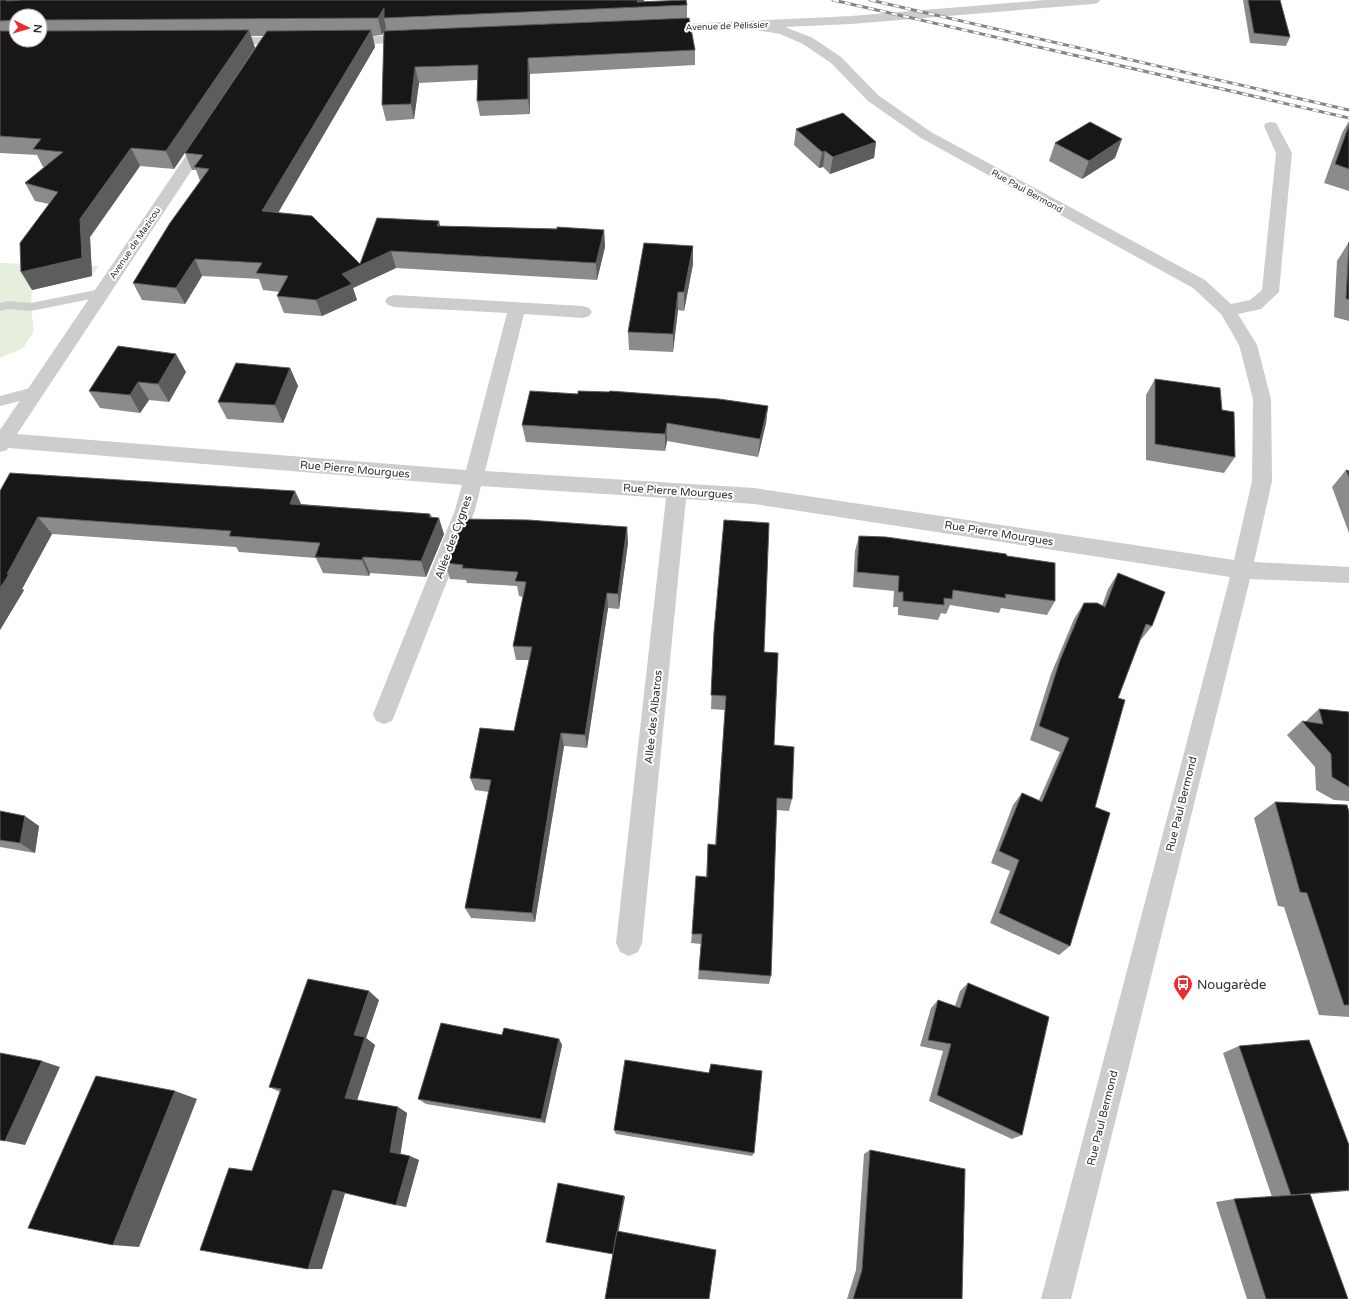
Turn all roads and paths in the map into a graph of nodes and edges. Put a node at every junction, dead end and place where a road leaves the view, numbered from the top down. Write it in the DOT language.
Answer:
graph roads {
  1 [pos="1093,0"];
  2 [pos="1056,2"];
  3 [pos="851,20"];
  4 [pos="752,25"];
  5 [pos="647,29"];
  6 [pos="426,39"];
  7 [pos="208,41"];
  8 [pos="268,41"];
  9 [pos="307,41"];
  10 [pos="331,41"];
  11 [pos="258,56"];
  12 [pos="836,60"];
  13 [pos="1271,126"];
  14 [pos="211,128"];
  15 [pos="101,293"];
  16 [pos="394,301"];
  17 [pos="0,307"];
  18 [pos="517,308"];
  19 [pos="1227,310"];
  20 [pos="583,312"];
  21 [pos="34,392"];
  22 [pos="0,401"];
  23 [pos="2,442"];
  24 [pos="473,478"];
  25 [pos="676,491"];
  26 [pos="1242,570"];
  27 [pos="1349,575"];
  28 [pos="384,714"];
  29 [pos="629,943"];
  30 [pos="1056,1299"];
  1 -- 2 [label="street, Avenue de Pélissier"];
  2 -- 3 [label="street, Avenue de Pélissier"];
  3 -- 4 [label="street, Avenue de Pélissier"];
  3 -- 12 [label="street"];
  4 -- 5 [label="street, Avenue de Pélissier"];
  4 -- 12 [label="street, Rue Paul Bermond"];
  6 -- 10 [label="street"];
  7 -- 8 [label="street"];
  8 -- 9 [label="street"];
  8 -- 11 [label="street"];
  12 -- 19 [label="street, Rue Paul Bermond"];
  13 -- 19 [label="street"];
  14 -- 15 [label="street, Avenue de Mazicou"];
  15 -- 17 [label="lane"];
  15 -- 21 [label="street, Avenue de Mazicou"];
  16 -- 18 [label="street"];
  18 -- 20 [label="street"];
  18 -- 24 [label="street, Allée des Cygnes"];
  19 -- 26 [label="street, Rue Paul Bermond"];
  21 -- 22 [label="lane"];
  21 -- 23 [label="street, Avenue de Mazicou"];
  23 -- 24 [label="street, Rue Pierre Mourgues"];
  24 -- 25 [label="street, Rue Pierre Mourgues"];
  24 -- 28 [label="street, Allée des Cygnes"];
  25 -- 26 [label="street, Rue Pierre Mourgues"];
  25 -- 29 [label="street, Allée des Albatros"];
  26 -- 27 [label="street, Rue Pierre Mourgues"];
  26 -- 30 [label="street, Rue Paul Bermond"];
}
